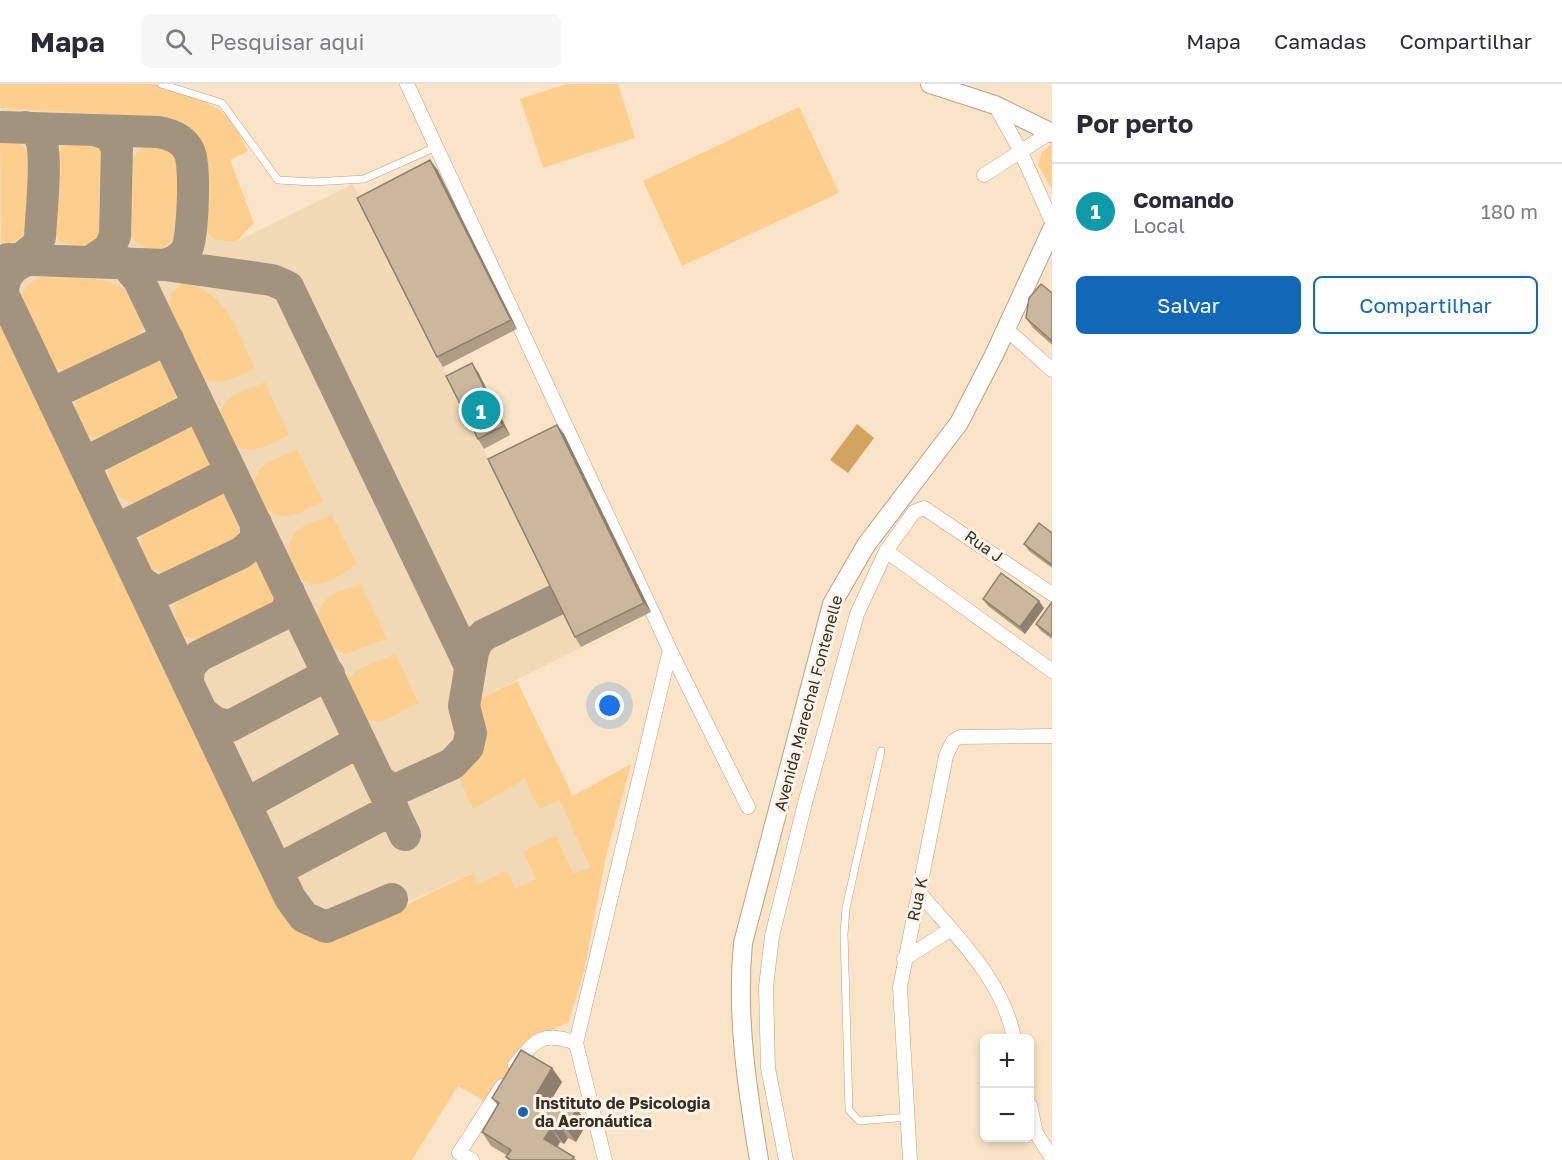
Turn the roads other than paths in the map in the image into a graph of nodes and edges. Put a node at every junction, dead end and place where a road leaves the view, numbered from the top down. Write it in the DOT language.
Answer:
graph roads {
  1 [pos="161,84"];
  2 [pos="407,84"];
  3 [pos="930,84"];
  4 [pos="995,105"];
  5 [pos="1052,132"];
  6 [pos="436,147"];
  7 [pos="1020,150"];
  8 [pos="984,175"];
  9 [pos="1052,222"];
  10 [pos="1052,230"];
  11 [pos="1006,328"];
  12 [pos="1052,370"];
  13 [pos="886,551"];
  14 [pos="1052,594"];
  15 [pos="670,650"];
  16 [pos="1052,671"];
  17 [pos="1052,736"];
  18 [pos="881,751"];
  19 [pos="748,807"];
  20 [pos="918,892"];
  21 [pos="950,930"];
  22 [pos="904,959"];
  23 [pos="1013,1034"];
  24 [pos="576,1043"];
  25 [pos="908,1117"];
  26 [pos="1034,1125"];
  27 [pos="1052,1158"];
  28 [pos="472,1160"];
  29 [pos="605,1160"];
  30 [pos="759,1160"];
  31 [pos="786,1160"];
  32 [pos="910,1160"];
  1 -- 6 [label="lane"];
  2 -- 6 [label="street"];
  3 -- 4 [label="main road"];
  4 -- 5 [label="main road"];
  4 -- 7 [label="street"];
  5 -- 7 [label="street"];
  6 -- 15 [label="street"];
  7 -- 8 [label="street"];
  7 -- 9 [label="street"];
  10 -- 11 [label="main road, Avenida Marechal Fontenelle"];
  11 -- 12 [label="street"];
  11 -- 30 [label="main road, Avenida Marechal Fontenelle"];
  13 -- 14 [label="street, Rua J"];
  13 -- 16 [label="street"];
  13 -- 31 [label="street"];
  15 -- 19 [label="street"];
  15 -- 24 [label="street"];
  17 -- 20 [label="street, Rua K"];
  18 -- 25 [label="lane"];
  20 -- 21 [label="street"];
  20 -- 22 [label="street, Rua K"];
  21 -- 22 [label="street"];
  21 -- 23 [label="street"];
  22 -- 25 [label="street, Rua K"];
  24 -- 28 [label="street"];
  24 -- 29 [label="street"];
  25 -- 32 [label="street, Rua K"];
  26 -- 27 [label="street"];
}
